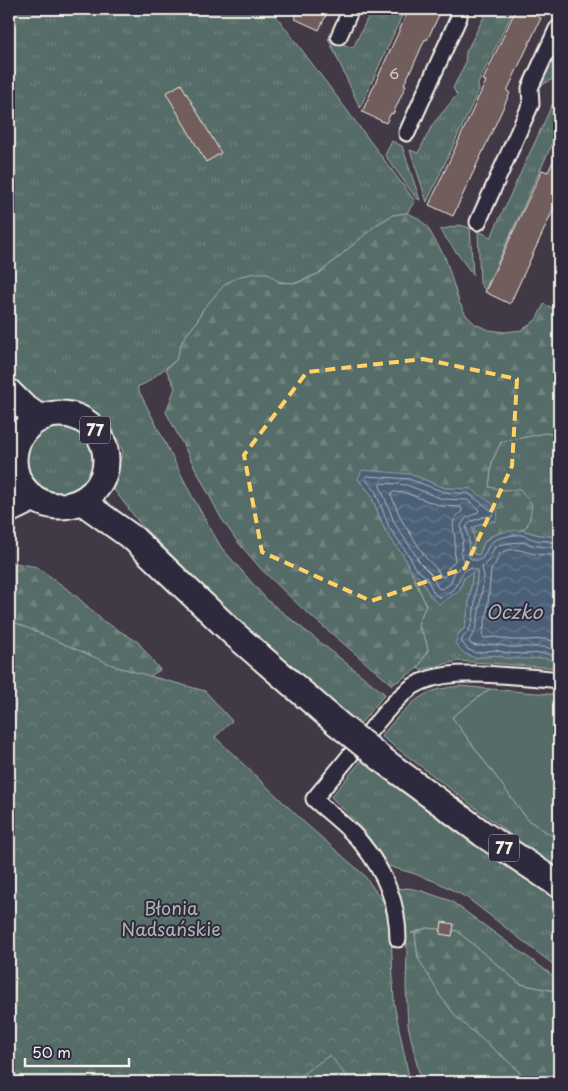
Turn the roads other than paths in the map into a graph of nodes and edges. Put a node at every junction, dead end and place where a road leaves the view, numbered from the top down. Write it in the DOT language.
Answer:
graph roads {
  1 [pos="352,9"];
  2 [pos="459,9"];
  3 [pos="559,28"];
  4 [pos="339,36"];
  5 [pos="407,133"];
  6 [pos="478,222"];
  7 [pos="9,392"];
  8 [pos="9,413"];
  9 [pos="31,426"];
  10 [pos="20,490"];
  11 [pos="90,493"];
  12 [pos="9,510"];
  13 [pos="559,680"];
  14 [pos="559,885"];
  15 [pos="398,939"];
  1 -- 4 [label="street"];
  2 -- 5 [label="street"];
  3 -- 6 [label="street"];
  7 -- 9 [label="main road"];
  8 -- 9 [label="main road"];
  9 -- 10 [label="main road"];
  9 -- 11 [label="main road, 77"];
  10 -- 11 [label="main road"];
  10 -- 12 [label="main road"];
  11 -- 14 [label="main road, 77, bridge"];
  13 -- 15 [label="street"];
}
